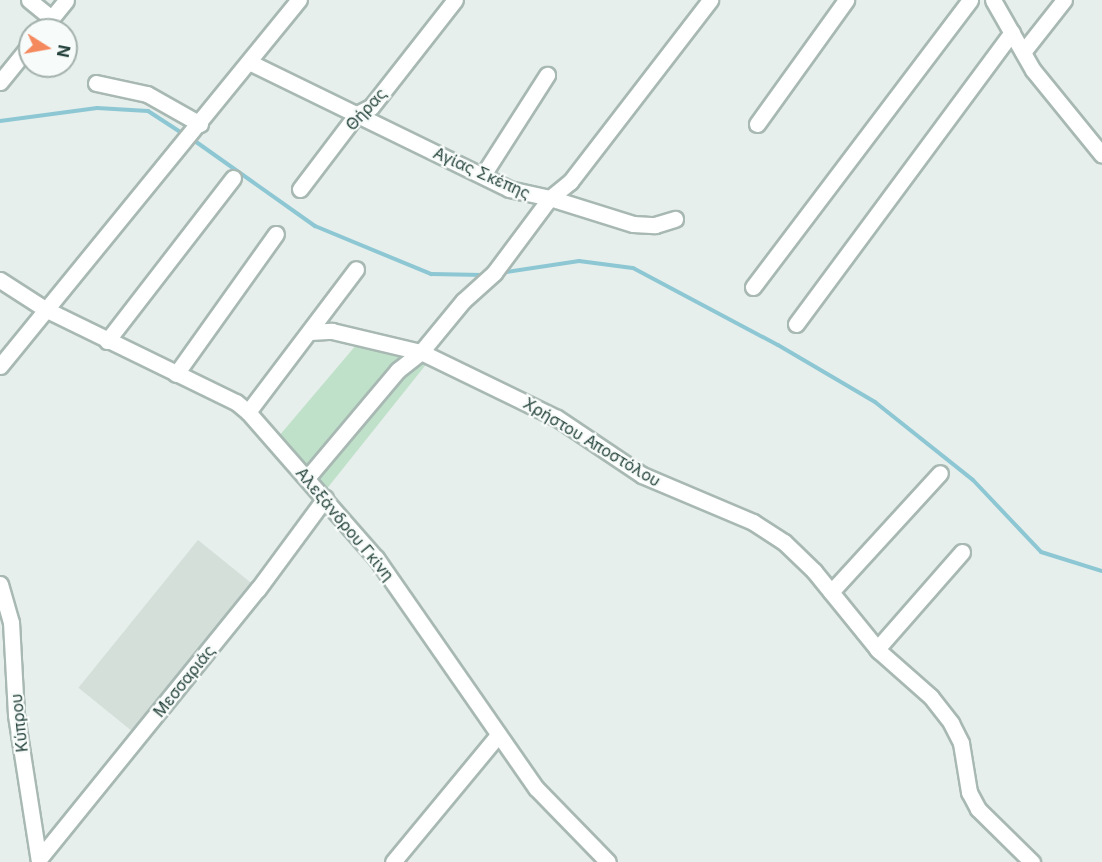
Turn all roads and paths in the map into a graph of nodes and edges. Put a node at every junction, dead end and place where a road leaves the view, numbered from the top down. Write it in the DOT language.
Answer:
graph roads {
  1 [pos="29,0"];
  2 [pos="66,0"];
  3 [pos="299,0"];
  4 [pos="455,0"];
  5 [pos="710,0"];
  6 [pos="846,0"];
  7 [pos="970,0"];
  8 [pos="993,0"];
  9 [pos="1064,0"];
  10 [pos="42,18"];
  11 [pos="52,18"];
  12 [pos="1012,32"];
  13 [pos="1023,52"];
  14 [pos="18,60"];
  15 [pos="249,62"];
  16 [pos="547,75"];
  17 [pos="0,82"];
  18 [pos="96,83"];
  19 [pos="357,114"];
  20 [pos="757,124"];
  21 [pos="198,126"];
  22 [pos="1102,155"];
  23 [pos="483,175"];
  24 [pos="233,178"];
  25 [pos="300,189"];
  26 [pos="550,198"];
  27 [pos="675,219"];
  28 [pos="276,234"];
  29 [pos="356,269"];
  30 [pos="0,280"];
  31 [pos="753,286"];
  32 [pos="45,309"];
  33 [pos="796,324"];
  34 [pos="310,332"];
  35 [pos="107,341"];
  36 [pos="421,352"];
  37 [pos="0,366"];
  38 [pos="176,374"];
  39 [pos="248,412"];
  40 [pos="940,473"];
  41 [pos="307,477"];
  42 [pos="325,498"];
  43 [pos="962,552"];
  44 [pos="0,584"];
  45 [pos="831,592"];
  46 [pos="877,650"];
  47 [pos="498,735"];
  48 [pos="39,860"];
  49 [pos="393,862"];
  50 [pos="608,862"];
  51 [pos="1032,862"];
  1 -- 10 [label="street"];
  2 -- 11 [label="street"];
  3 -- 15 [label="street"];
  4 -- 19 [label="street, Θήρας"];
  5 -- 26 [label="street, Αγίας Σκέπης"];
  6 -- 20 [label="street"];
  7 -- 31 [label="street"];
  8 -- 12 [label="street"];
  9 -- 13 [label="street"];
  12 -- 13 [label="street"];
  12 -- 33 [label="street"];
  13 -- 22 [label="street"];
  14 -- 17 [label="street"];
  15 -- 19 [label="street, Αγίας Σκέπης"];
  15 -- 21 [label="street"];
  16 -- 23 [label="street"];
  18 -- 21 [label="street"];
  19 -- 23 [label="street, Αγίας Σκέπης"];
  19 -- 25 [label="street, Θήρας"];
  21 -- 32 [label="street"];
  23 -- 26 [label="street, Αγίας Σκέπης"];
  24 -- 35 [label="street"];
  26 -- 27 [label="street"];
  26 -- 36 [label="street"];
  28 -- 38 [label="street"];
  29 -- 34 [label="street"];
  30 -- 32 [label="street, Αλεξάνδρου Γκίνη"];
  32 -- 35 [label="street, Αλεξάνδρου Γκίνη"];
  32 -- 37 [label="street"];
  34 -- 36 [label="street, Χρήστου Αποστόλου"];
  34 -- 39 [label="street"];
  35 -- 38 [label="street, Αλεξάνδρου Γκίνη"];
  36 -- 41 [label="street"];
  36 -- 45 [label="street, Χρήστου Αποστόλου"];
  38 -- 39 [label="street, Αλεξάνδρου Γκίνη"];
  39 -- 41 [label="street, Αλεξάνδρου Γκίνη"];
  40 -- 45 [label="street"];
  41 -- 42 [label="street, Αλεξάνδρου Γκίνη"];
  42 -- 47 [label="street, Αλεξάνδρου Γκίνη"];
  42 -- 48 [label="street, Μεσσαριάς"];
  43 -- 46 [label="street"];
  44 -- 48 [label="street, Κύπρου"];
  45 -- 46 [label="street, Χρήστου Αποστόλου"];
  46 -- 51 [label="street, Χρήστου Αποστόλου"];
  47 -- 49 [label="street"];
  47 -- 50 [label="street, Αλεξάνδρου Γκίνη"];
}
